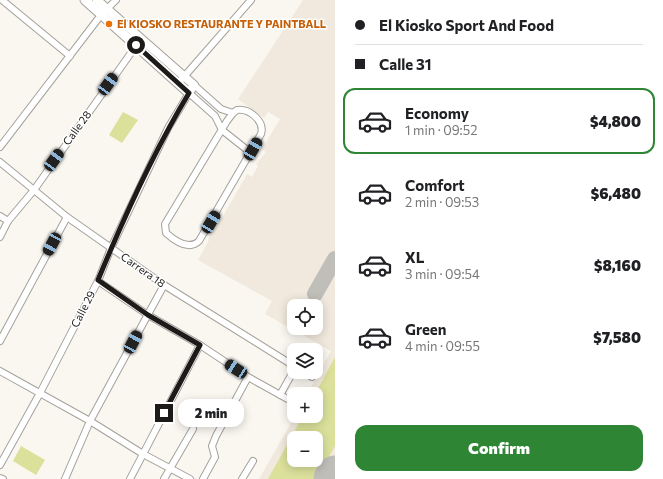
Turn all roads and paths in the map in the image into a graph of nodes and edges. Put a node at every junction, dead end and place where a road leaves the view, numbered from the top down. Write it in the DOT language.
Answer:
graph roads {
  1 [pos="2,0"];
  2 [pos="85,0"];
  3 [pos="97,0"];
  4 [pos="116,0"];
  5 [pos="251,0"];
  6 [pos="104,12"];
  7 [pos="139,42"];
  8 [pos="70,56"];
  9 [pos="181,79"];
  10 [pos="192,89"];
  11 [pos="232,113"];
  12 [pos="222,130"];
  13 [pos="0,147"];
  14 [pos="251,153"];
  15 [pos="0,162"];
  16 [pos="34,190"];
  17 [pos="0,216"];
  18 [pos="67,217"];
  19 [pos="8,221"];
  20 [pos="0,237"];
  21 [pos="111,248"];
  22 [pos="98,280"];
  23 [pos="164,285"];
  24 [pos="148,315"];
  25 [pos="0,341"];
  26 [pos="200,345"];
  27 [pos="287,362"];
  28 [pos="0,371"];
  29 [pos="248,377"];
  30 [pos="289,379"];
  31 [pos="40,393"];
  32 [pos="280,395"];
  33 [pos="287,399"];
  34 [pos="90,422"];
  35 [pos="193,429"];
  36 [pos="143,454"];
  37 [pos="252,461"];
  38 [pos="0,465"];
  39 [pos="170,468"];
  40 [pos="0,478"];
  41 [pos="3,479"];
  42 [pos="65,479"];
  43 [pos="130,479"];
  44 [pos="164,479"];
  45 [pos="190,479"];
  46 [pos="203,479"];
  47 [pos="242,479"];
  1 -- 8 [label="street"];
  2 -- 6 [label="main road"];
  3 -- 6 [label="street"];
  4 -- 6 [label="street"];
  5 -- 9 [label="street"];
  6 -- 7 [label="main road"];
  6 -- 8 [label="street"];
  7 -- 9 [label="main road"];
  7 -- 16 [label="street, Calle 28"];
  8 -- 13 [label="street"];
  9 -- 10 [label="main road"];
  10 -- 11 [label="street"];
  10 -- 12 [label="street"];
  10 -- 21 [label="street, Calle 29"];
  11 -- 12 [label="street"];
  11 -- 14 [label="street"];
  12 -- 14 [label="street"];
  12 -- 14 [label="street"];
  15 -- 16 [label="street, Carrera 18"];
  16 -- 18 [label="street, Carrera 18"];
  16 -- 19 [label="street, Calle 28"];
  17 -- 19 [label="street"];
  18 -- 21 [label="street, Carrera 18"];
  18 -- 25 [label="street"];
  19 -- 20 [label="street, Calle 28"];
  21 -- 22 [label="street, Calle 29"];
  21 -- 23 [label="street, Carrera 18"];
  22 -- 24 [label="street"];
  22 -- 31 [label="street, Calle 29"];
  23 -- 24 [label="street"];
  23 -- 27 [label="street, Carrera 18"];
  24 -- 26 [label="street"];
  24 -- 34 [label="street"];
  26 -- 29 [label="street"];
  26 -- 36 [label="street"];
  28 -- 31 [label="street"];
  29 -- 32 [label="street"];
  29 -- 46 [label="street"];
  30 -- 32 [label="street"];
  31 -- 34 [label="street"];
  31 -- 38 [label="street, Calle 29"];
  32 -- 33 [label="street"];
  34 -- 36 [label="street"];
  34 -- 42 [label="street"];
  35 -- 39 [label="street"];
  36 -- 39 [label="street"];
  36 -- 43 [label="street"];
  37 -- 47 [label="street"];
  39 -- 44 [label="street"];
  39 -- 45 [label="street"];
  40 -- 41 [label="street"];
}
